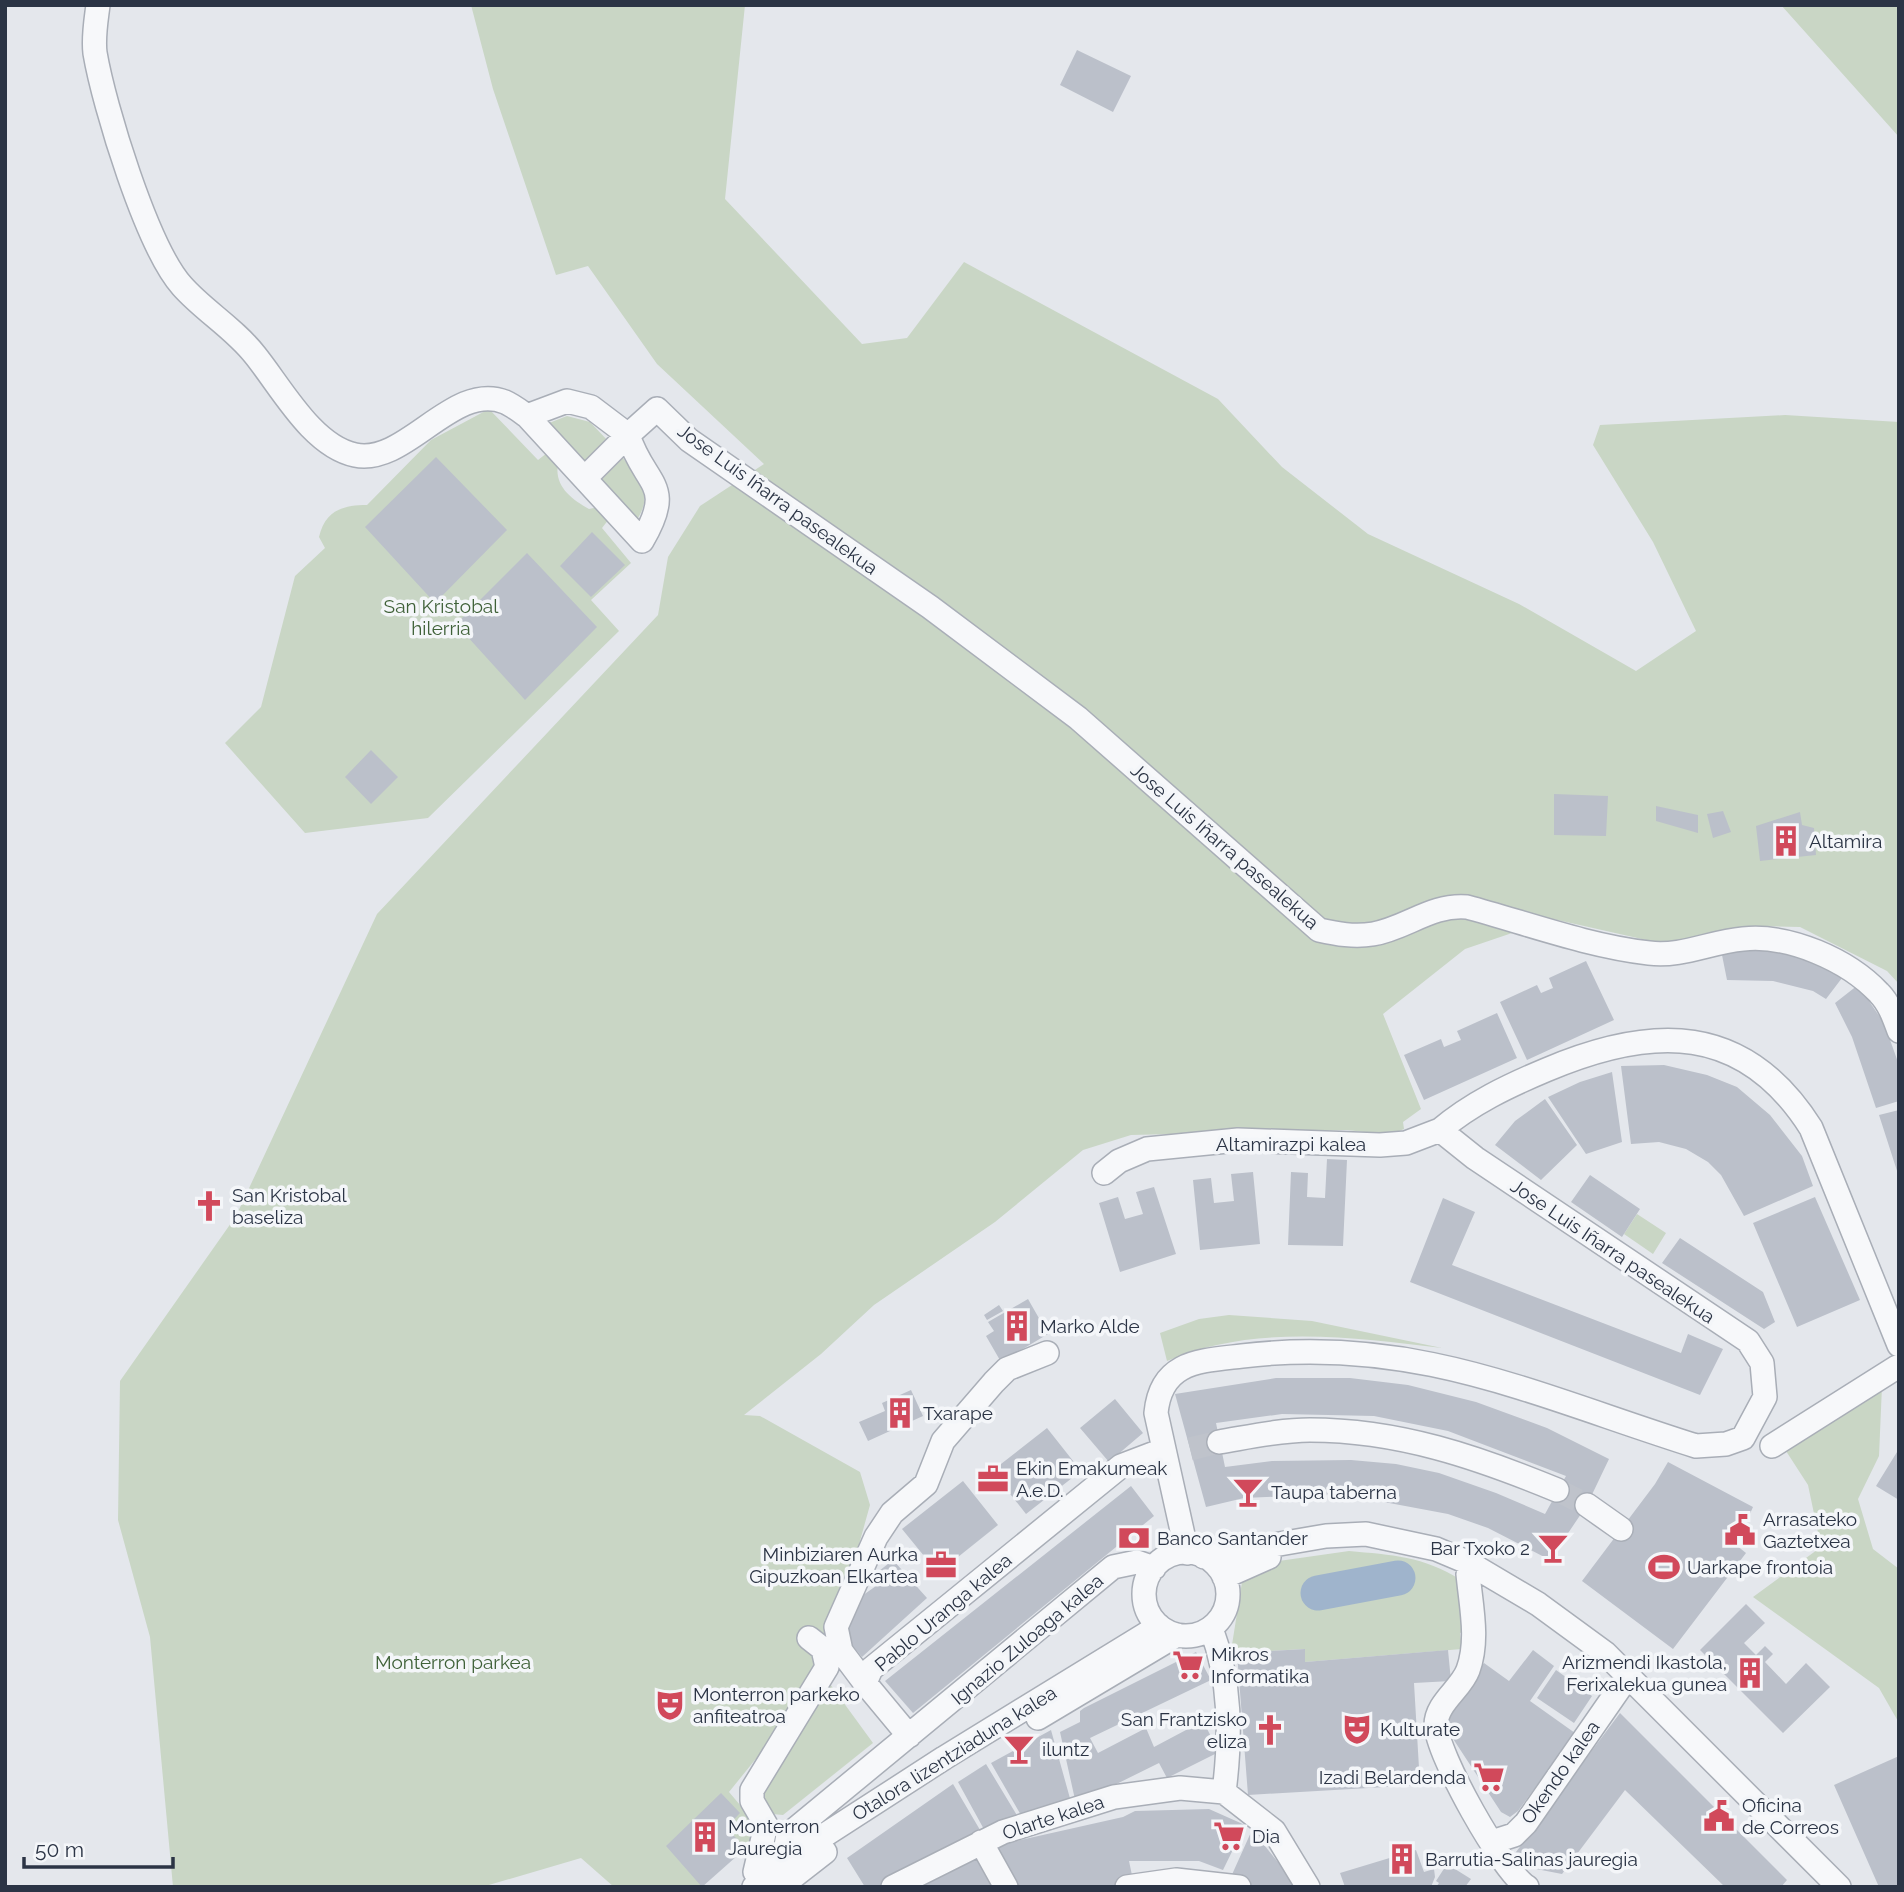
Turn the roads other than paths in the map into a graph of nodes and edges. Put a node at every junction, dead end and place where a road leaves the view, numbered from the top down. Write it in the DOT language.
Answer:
graph roads {
  1 [pos="98,5"];
  2 [pos="527,416"];
  3 [pos="628,435"];
  4 [pos="585,478"];
  5 [pos="1899,1031"];
  6 [pos="1440,1130"];
  7 [pos="1104,1173"];
  8 [pos="1047,1353"];
  9 [pos="1898,1356"];
  10 [pos="1781,1441"];
  11 [pos="1219,1442"];
  12 [pos="1163,1450"];
  13 [pos="1557,1490"];
  14 [pos="1195,1555"];
  15 [pos="1154,1567"];
  16 [pos="1468,1574"];
  17 [pos="1224,1577"];
  18 [pos="1168,1631"];
  19 [pos="808,1637"];
  20 [pos="1215,1638"];
  21 [pos="865,1683"];
  22 [pos="1619,1689"];
  23 [pos="909,1736"];
  24 [pos="1224,1792"];
  25 [pos="981,1842"];
  26 [pos="1492,1842"];
  27 [pos="783,1862"];
  28 [pos="754,1879"];
  29 [pos="780,1887"];
  30 [pos="893,1887"];
  31 [pos="1006,1887"];
  32 [pos="1127,1887"];
  33 [pos="1239,1887"];
  34 [pos="1308,1887"];
  35 [pos="1527,1887"];
  36 [pos="1816,1887"];
  37 [pos="1839,1887"];
  1 -- 2 [label="street"];
  2 -- 3 [label="street"];
  2 -- 4 [label="street"];
  3 -- 4 [label="street"];
  3 -- 4 [label="street"];
  3 -- 5 [label="street, Jose Luis Iñarra pasealekua"];
  6 -- 7 [label="street, Altamirazpi kalea"];
  6 -- 9 [label="street"];
  6 -- 12 [label="street, Jose Luis Iñarra pasealekua"];
  8 -- 21 [label="street"];
  9 -- 10 [label="street"];
  11 -- 13 [label="street"];
  12 -- 14 [label="street"];
  12 -- 21 [label="street, Pablo Uranga kalea"];
  14 -- 15 [label="street"];
  14 -- 17 [label="street"];
  14 -- 37 [label="street"];
  15 -- 18 [label="street"];
  15 -- 23 [label="street, Ignazio Zuloaga kalea"];
  16 -- 17 [label="street"];
  16 -- 22 [label="street"];
  16 -- 26 [label="street"];
  17 -- 20 [label="street"];
  18 -- 20 [label="street"];
  18 -- 27 [label="street, Otalora lizentziaduna kalea"];
  18 -- 29 [label="street, Otalora lizentziaduna kalea"];
  19 -- 28 [label="street"];
  20 -- 24 [label="street"];
  21 -- 23 [label="street, Pablo Uranga kalea"];
  22 -- 26 [label="street, Okendo kalea"];
  22 -- 36 [label="street"];
  23 -- 27 [label="street"];
  24 -- 25 [label="street, Olarte kalea"];
  24 -- 34 [label="street"];
  25 -- 30 [label="street, Olarte kalea"];
  25 -- 31 [label="street"];
  26 -- 35 [label="street"];
  27 -- 28 [label="street, Otalora lizentziaduna kalea"];
  32 -- 33 [label="street"];
}
